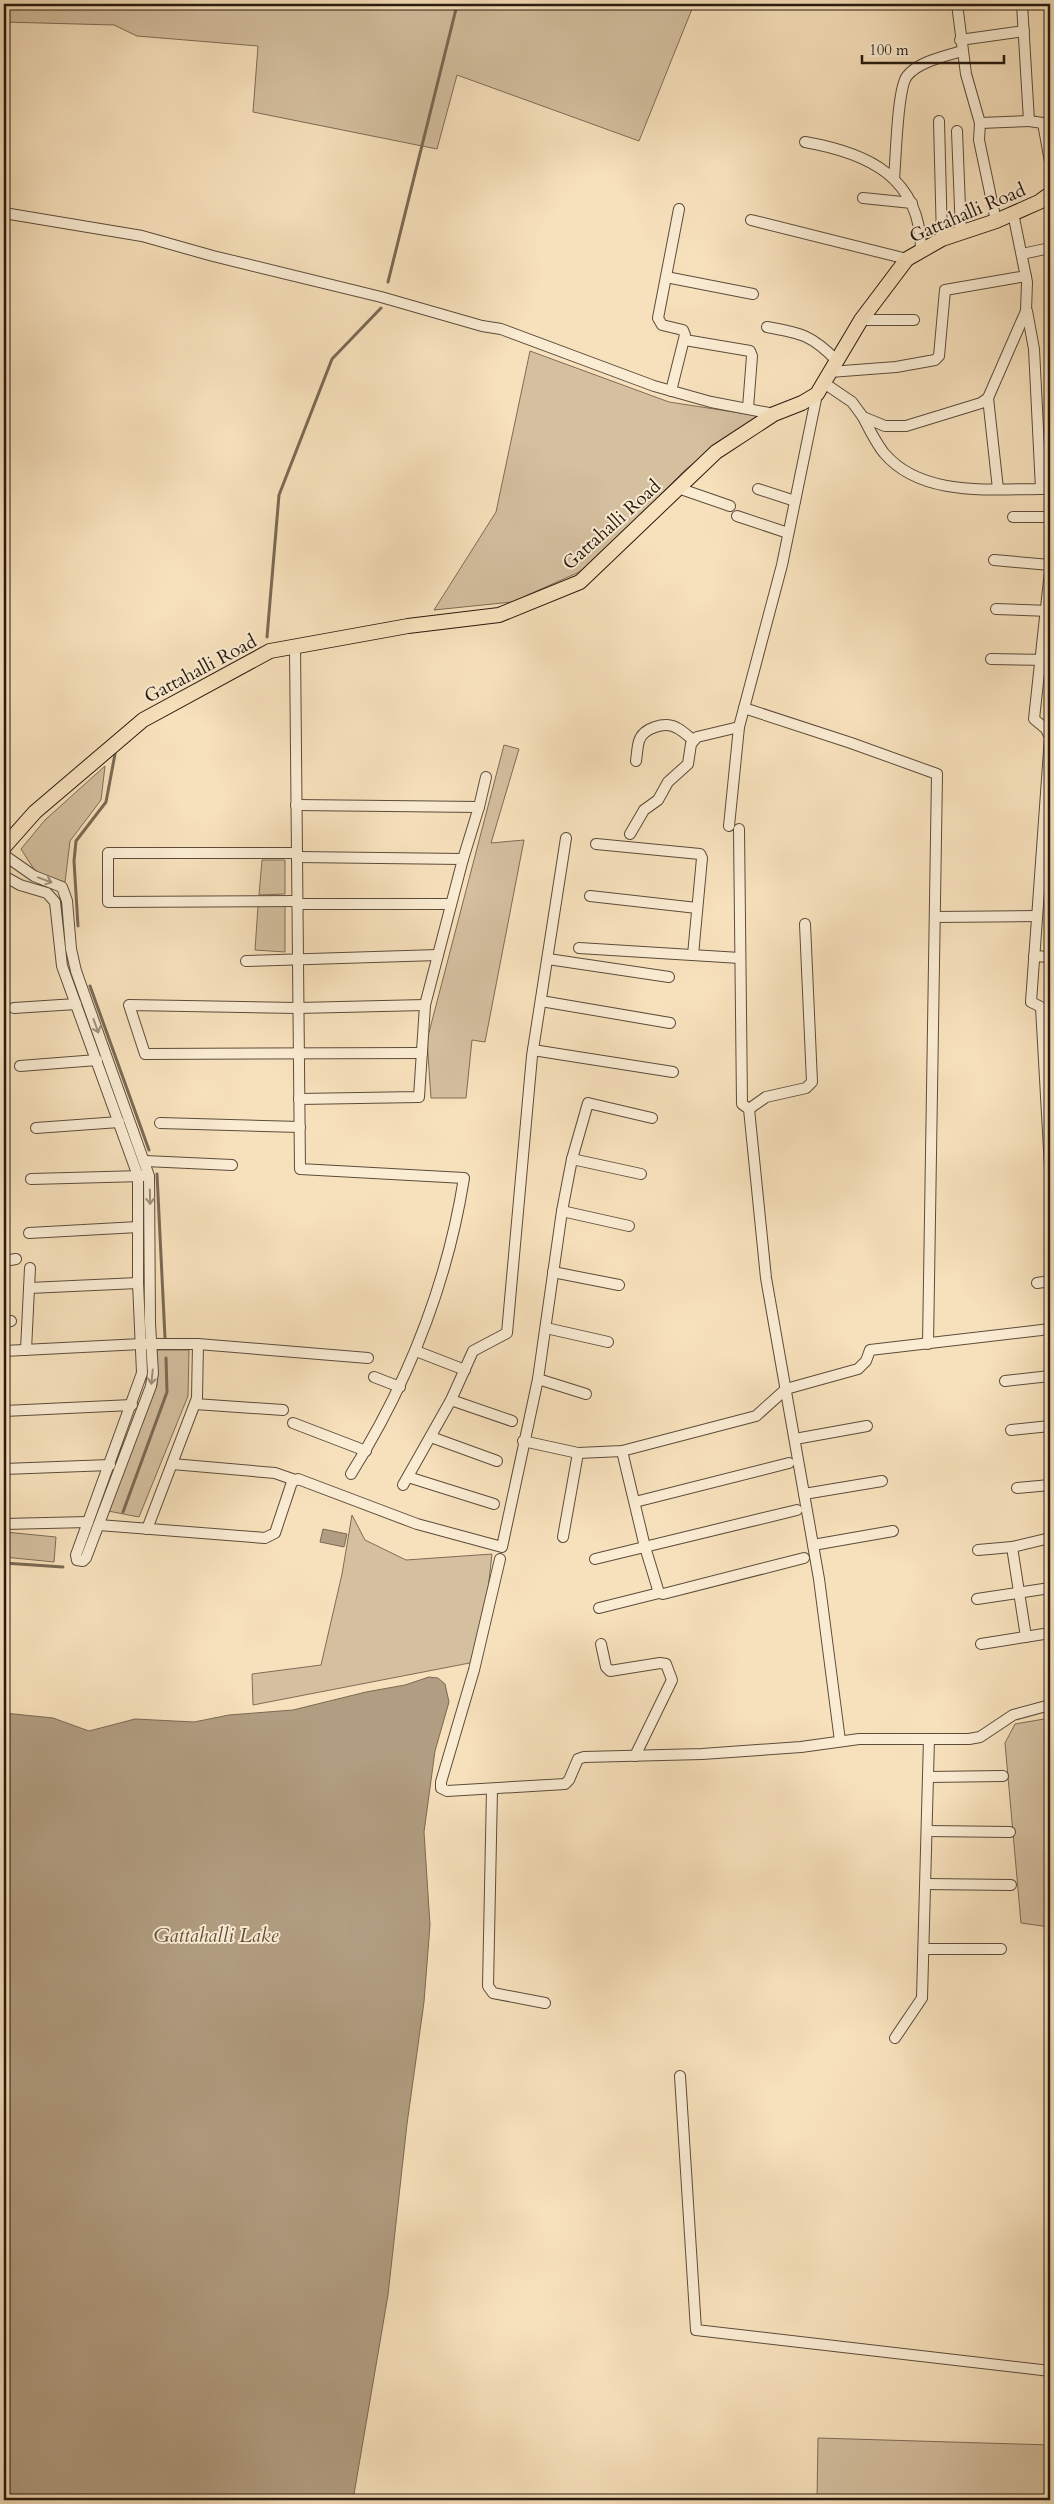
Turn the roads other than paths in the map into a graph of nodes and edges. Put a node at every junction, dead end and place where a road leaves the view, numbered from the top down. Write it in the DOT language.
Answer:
graph roads {
  1 [pos="957,4"];
  2 [pos="1022,4"];
  3 [pos="1024,31"];
  4 [pos="961,45"];
  5 [pos="939,121"];
  6 [pos="1029,121"];
  7 [pos="980,123"];
  8 [pos="957,131"];
  9 [pos="805,142"];
  10 [pos="1050,162"];
  11 [pos="894,179"];
  12 [pos="863,198"];
  13 [pos="1047,200"];
  14 [pos="912,203"];
  15 [pos="679,209"];
  16 [pos="1013,212"];
  17 [pos="4,213"];
  18 [pos="751,220"];
  19 [pos="996,221"];
  20 [pos="961,233"];
  21 [pos="942,239"];
  22 [pos="1050,248"];
  23 [pos="922,249"];
  24 [pos="1022,254"];
  25 [pos="907,259"];
  26 [pos="1026,276"];
  27 [pos="666,277"];
  28 [pos="753,294"];
  29 [pos="1026,310"];
  30 [pos="861,320"];
  31 [pos="914,320"];
  32 [pos="767,327"];
  33 [pos="686,340"];
  34 [pos="827,378"];
  35 [pos="672,391"];
  36 [pos="988,398"];
  37 [pos="748,408"];
  38 [pos="774,414"];
  39 [pos="862,417"];
  40 [pos="678,488"];
  41 [pos="758,489"];
  42 [pos="998,489"];
  43 [pos="1046,489"];
  44 [pos="795,501"];
  45 [pos="730,506"];
  46 [pos="737,516"];
  47 [pos="1050,516"];
  48 [pos="1013,517"];
  49 [pos="788,534"];
  50 [pos="994,560"];
  51 [pos="1050,565"];
  52 [pos="1050,571"];
  53 [pos="996,609"];
  54 [pos="1048,611"];
  55 [pos="295,646"];
  56 [pos="991,659"];
  57 [pos="1045,660"];
  58 [pos="744,708"];
  59 [pos="739,727"];
  60 [pos="693,740"];
  61 [pos="636,761"];
  62 [pos="486,777"];
  63 [pos="1048,790"];
  64 [pos="296,805"];
  65 [pos="479,807"];
  66 [pos="630,834"];
  67 [pos="566,838"];
  68 [pos="596,844"];
  69 [pos="1046,845"];
  70 [pos="4,847"];
  71 [pos="4,855"];
  72 [pos="297,855"];
  73 [pos="463,859"];
  74 [pos="4,876"];
  75 [pos="590,896"];
  76 [pos="297,903"];
  77 [pos="451,904"];
  78 [pos="697,908"];
  79 [pos="1037,916"];
  80 [pos="935,917"];
  81 [pos="805,924"];
  82 [pos="579,948"];
  83 [pos="693,955"];
  84 [pos="438,956"];
  85 [pos="1034,956"];
  86 [pos="1050,957"];
  87 [pos="740,958"];
  88 [pos="299,959"];
  89 [pos="548,959"];
  90 [pos="246,961"];
  91 [pos="669,977"];
  92 [pos="541,1001"];
  93 [pos="76,1004"];
  94 [pos="426,1005"];
  95 [pos="14,1008"];
  96 [pos="298,1008"];
  97 [pos="1046,1008"];
  98 [pos="670,1023"];
  99 [pos="533,1050"];
  100 [pos="422,1053"];
  101 [pos="299,1054"];
  102 [pos="97,1060"];
  103 [pos="20,1066"];
  104 [pos="673,1072"];
  105 [pos="300,1099"];
  106 [pos="749,1109"];
  107 [pos="652,1118"];
  108 [pos="119,1122"];
  109 [pos="160,1123"];
  110 [pos="300,1127"];
  111 [pos="36,1128"];
  112 [pos="572,1159"];
  113 [pos="146,1161"];
  114 [pos="232,1164"];
  115 [pos="1050,1168"];
  116 [pos="641,1174"];
  117 [pos="138,1176"];
  118 [pos="149,1176"];
  119 [pos="31,1179"];
  120 [pos="562,1212"];
  121 [pos="629,1226"];
  122 [pos="138,1227"];
  123 [pos="29,1233"];
  124 [pos="16,1259"];
  125 [pos="4,1261"];
  126 [pos="30,1268"];
  127 [pos="553,1272"];
  128 [pos="1050,1281"];
  129 [pos="138,1283"];
  130 [pos="1037,1283"];
  131 [pos="620,1285"];
  132 [pos="30,1288"];
  133 [pos="546,1328"];
  134 [pos="1050,1330"];
  135 [pos="608,1342"];
  136 [pos="146,1344"];
  137 [pos="198,1344"];
  138 [pos="928,1344"];
  139 [pos="26,1350"];
  140 [pos="4,1351"];
  141 [pos="416,1351"];
  142 [pos="368,1358"];
  143 [pos="465,1370"];
  144 [pos="1050,1376"];
  145 [pos="374,1377"];
  146 [pos="538,1379"];
  147 [pos="1005,1381"];
  148 [pos="400,1387"];
  149 [pos="786,1388"];
  150 [pos="586,1394"];
  151 [pos="451,1400"];
  152 [pos="195,1404"];
  153 [pos="132,1405"];
  154 [pos="283,1410"];
  155 [pos="4,1411"];
  156 [pos="512,1421"];
  157 [pos="293,1423"];
  158 [pos="867,1426"];
  159 [pos="1050,1426"];
  160 [pos="1011,1430"];
  161 [pos="430,1437"];
  162 [pos="795,1439"];
  163 [pos="523,1441"];
  164 [pos="366,1451"];
  165 [pos="622,1451"];
  166 [pos="578,1453"];
  167 [pos="497,1461"];
  168 [pos="789,1463"];
  169 [pos="110,1464"];
  170 [pos="172,1464"];
  171 [pos="4,1469"];
  172 [pos="350,1474"];
  173 [pos="294,1480"];
  174 [pos="882,1481"];
  175 [pos="1050,1485"];
  176 [pos="1017,1488"];
  177 [pos="804,1494"];
  178 [pos="635,1502"];
  179 [pos="494,1504"];
  180 [pos="797,1510"];
  181 [pos="88,1522"];
  182 [pos="4,1524"];
  183 [pos="99,1525"];
  184 [pos="147,1529"];
  185 [pos="893,1531"];
  186 [pos="563,1537"];
  187 [pos="1050,1538"];
  188 [pos="813,1545"];
  189 [pos="645,1547"];
  190 [pos="1012,1547"];
  191 [pos="978,1550"];
  192 [pos="804,1558"];
  193 [pos="500,1559"];
  194 [pos="595,1559"];
  195 [pos="1050,1588"];
  196 [pos="659,1593"];
  197 [pos="1019,1593"];
  198 [pos="977,1598"];
  199 [pos="599,1608"];
  200 [pos="1050,1633"];
  201 [pos="1026,1637"];
  202 [pos="601,1644"];
  203 [pos="981,1644"];
  204 [pos="1050,1705"];
  205 [pos="929,1739"];
  206 [pos="840,1741"];
  207 [pos="635,1756"];
  208 [pos="1003,1776"];
  209 [pos="928,1777"];
  210 [pos="492,1789"];
  211 [pos="927,1831"];
  212 [pos="1010,1832"];
  213 [pos="926,1884"];
  214 [pos="1011,1885"];
  215 [pos="925,1949"];
  216 [pos="1001,1949"];
  217 [pos="545,2003"];
  218 [pos="895,2038"];
  219 [pos="680,2076"];
  220 [pos="1050,2371"];
  1 -- 4 [label="street"];
  2 -- 3 [label="street"];
  3 -- 4 [label="street"];
  3 -- 6 [label="street"];
  4 -- 7 [label="street"];
  4 -- 11 [label="street"];
  5 -- 21 [label="street"];
  6 -- 7 [label="street"];
  6 -- 10 [label="street"];
  7 -- 19 [label="street"];
  8 -- 20 [label="street"];
  9 -- 11 [label="street"];
  11 -- 14 [label="street"];
  12 -- 14 [label="street"];
  13 -- 16 [label="main road, Gattahalli Road"];
  14 -- 23 [label="street"];
  15 -- 27 [label="street"];
  16 -- 19 [label="main road, Gattahalli Road"];
  16 -- 24 [label="street"];
  17 -- 35 [label="street"];
  18 -- 25 [label="street"];
  19 -- 20 [label="main road, Gattahalli Road"];
  20 -- 21 [label="main road, Gattahalli Road"];
  21 -- 23 [label="main road, Gattahalli Road"];
  22 -- 24 [label="street"];
  23 -- 25 [label="main road, Gattahalli Road"];
  24 -- 26 [label="street"];
  25 -- 30 [label="main road, Gattahalli Road"];
  26 -- 29 [label="street"];
  26 -- 34 [label="street"];
  27 -- 28 [label="street"];
  27 -- 33 [label="street"];
  29 -- 36 [label="street"];
  29 -- 43 [label="street"];
  30 -- 31 [label="street"];
  30 -- 34 [label="main road, Gattahalli Road"];
  32 -- 34 [label="street"];
  33 -- 35 [label="street"];
  33 -- 37 [label="street"];
  34 -- 38 [label="main road, Gattahalli Road"];
  34 -- 39 [label="street"];
  34 -- 44 [label="street"];
  35 -- 37 [label="street"];
  36 -- 39 [label="street"];
  36 -- 42 [label="street"];
  37 -- 38 [label="street"];
  38 -- 40 [label="main road, Gattahalli Road"];
  39 -- 42 [label="street"];
  40 -- 45 [label="street"];
  40 -- 55 [label="main road, Gattahalli Road"];
  41 -- 44 [label="street"];
  42 -- 43 [label="street"];
  44 -- 49 [label="street"];
  46 -- 49 [label="street"];
  47 -- 48 [label="street"];
  49 -- 58 [label="street"];
  50 -- 51 [label="street"];
  52 -- 54 [label="street"];
  53 -- 54 [label="street"];
  54 -- 57 [label="street"];
  55 -- 64 [label="street"];
  55 -- 70 [label="main road, Gattahalli Road"];
  56 -- 57 [label="street"];
  57 -- 63 [label="street"];
  58 -- 59 [label="street"];
  58 -- 80 [label="street"];
  59 -- 60 [label="street"];
  59 -- 87 [label="street"];
  60 -- 61 [label="street"];
  60 -- 66 [label="street"];
  62 -- 65 [label="street"];
  63 -- 69 [label="street"];
  64 -- 65 [label="street"];
  64 -- 72 [label="street"];
  65 -- 73 [label="street"];
  67 -- 89 [label="street"];
  68 -- 78 [label="street"];
  69 -- 79 [label="street"];
  71 -- 113 [label="street, one-way"];
  72 -- 73 [label="street"];
  72 -- 76 [label="street"];
  72 -- 76 [label="street"];
  73 -- 77 [label="street"];
  74 -- 93 [label="street"];
  75 -- 78 [label="street"];
  76 -- 77 [label="street"];
  76 -- 88 [label="street"];
  77 -- 84 [label="street"];
  78 -- 83 [label="street"];
  79 -- 80 [label="street"];
  79 -- 85 [label="street"];
  80 -- 138 [label="street"];
  81 -- 106 [label="street"];
  82 -- 83 [label="street"];
  83 -- 87 [label="street"];
  84 -- 88 [label="street"];
  84 -- 94 [label="street"];
  85 -- 86 [label="street"];
  85 -- 97 [label="street"];
  87 -- 106 [label="street"];
  88 -- 90 [label="street"];
  88 -- 96 [label="street"];
  89 -- 91 [label="street"];
  89 -- 92 [label="street"];
  92 -- 98 [label="street"];
  92 -- 99 [label="street"];
  93 -- 95 [label="street"];
  93 -- 102 [label="street"];
  94 -- 96 [label="street"];
  94 -- 100 [label="street"];
  96 -- 101 [label="street"];
  96 -- 101 [label="street"];
  97 -- 115 [label="street"];
  99 -- 104 [label="street"];
  99 -- 143 [label="street"];
  100 -- 101 [label="street"];
  100 -- 105 [label="street"];
  101 -- 105 [label="street"];
  102 -- 103 [label="street"];
  102 -- 108 [label="street"];
  105 -- 110 [label="street"];
  106 -- 149 [label="street"];
  107 -- 112 [label="street"];
  108 -- 111 [label="street"];
  108 -- 117 [label="street"];
  109 -- 110 [label="street"];
  110 -- 141 [label="street"];
  112 -- 116 [label="street"];
  112 -- 120 [label="street"];
  113 -- 114 [label="street"];
  113 -- 118 [label="street"];
  117 -- 118 [label="street"];
  117 -- 119 [label="street"];
  117 -- 122 [label="street"];
  118 -- 136 [label="street, one-way"];
  120 -- 121 [label="street"];
  120 -- 127 [label="street"];
  122 -- 123 [label="street"];
  122 -- 129 [label="street"];
  124 -- 125 [label="street"];
  126 -- 132 [label="street"];
  127 -- 131 [label="street"];
  127 -- 133 [label="street"];
  128 -- 130 [label="street"];
  129 -- 132 [label="street"];
  129 -- 136 [label="street"];
  132 -- 139 [label="street"];
  133 -- 135 [label="street"];
  133 -- 146 [label="street"];
  134 -- 138 [label="street"];
  136 -- 137 [label="street"];
  136 -- 139 [label="street"];
  136 -- 153 [label="street"];
  136 -- 183 [label="street, one-way"];
  137 -- 142 [label="street"];
  137 -- 152 [label="street"];
  138 -- 149 [label="street"];
  139 -- 140 [label="street"];
  141 -- 143 [label="street"];
  141 -- 148 [label="street"];
  143 -- 151 [label="street"];
  144 -- 147 [label="street"];
  145 -- 148 [label="street"];
  146 -- 150 [label="street"];
  146 -- 163 [label="street"];
  148 -- 164 [label="street"];
  149 -- 162 [label="street"];
  149 -- 165 [label="street"];
  151 -- 156 [label="street"];
  151 -- 161 [label="street"];
  152 -- 154 [label="street"];
  152 -- 170 [label="street"];
  153 -- 155 [label="street"];
  153 -- 169 [label="street"];
  157 -- 164 [label="street"];
  158 -- 162 [label="street"];
  159 -- 160 [label="street"];
  161 -- 167 [label="street"];
  161 -- 179 [label="street"];
  162 -- 177 [label="street"];
  163 -- 166 [label="street"];
  163 -- 173 [label="street"];
  164 -- 172 [label="street"];
  165 -- 166 [label="street"];
  165 -- 178 [label="street"];
  166 -- 186 [label="street"];
  168 -- 178 [label="street"];
  169 -- 171 [label="street"];
  169 -- 181 [label="street"];
  170 -- 173 [label="street"];
  170 -- 184 [label="street"];
  173 -- 184 [label="street"];
  174 -- 177 [label="street"];
  175 -- 176 [label="street"];
  177 -- 188 [label="street"];
  178 -- 189 [label="street"];
  180 -- 189 [label="street"];
  181 -- 182 [label="street"];
  181 -- 183 [label="street"];
  183 -- 184 [label="street"];
  185 -- 188 [label="street"];
  187 -- 190 [label="street"];
  188 -- 206 [label="street"];
  189 -- 194 [label="street"];
  189 -- 196 [label="street"];
  190 -- 191 [label="street"];
  190 -- 197 [label="street"];
  192 -- 196 [label="street"];
  193 -- 210 [label="street"];
  195 -- 197 [label="street"];
  196 -- 199 [label="street"];
  197 -- 198 [label="street"];
  197 -- 201 [label="street"];
  200 -- 201 [label="street"];
  201 -- 203 [label="street"];
  202 -- 207 [label="street"];
  204 -- 205 [label="street"];
  205 -- 206 [label="street"];
  205 -- 209 [label="street"];
  206 -- 207 [label="street"];
  207 -- 210 [label="street"];
  208 -- 209 [label="street"];
  209 -- 211 [label="street"];
  210 -- 217 [label="street"];
  211 -- 212 [label="street"];
  211 -- 213 [label="street"];
  213 -- 214 [label="street"];
  213 -- 215 [label="street"];
  215 -- 216 [label="street"];
  215 -- 218 [label="street"];
  219 -- 220 [label="street"];
}
